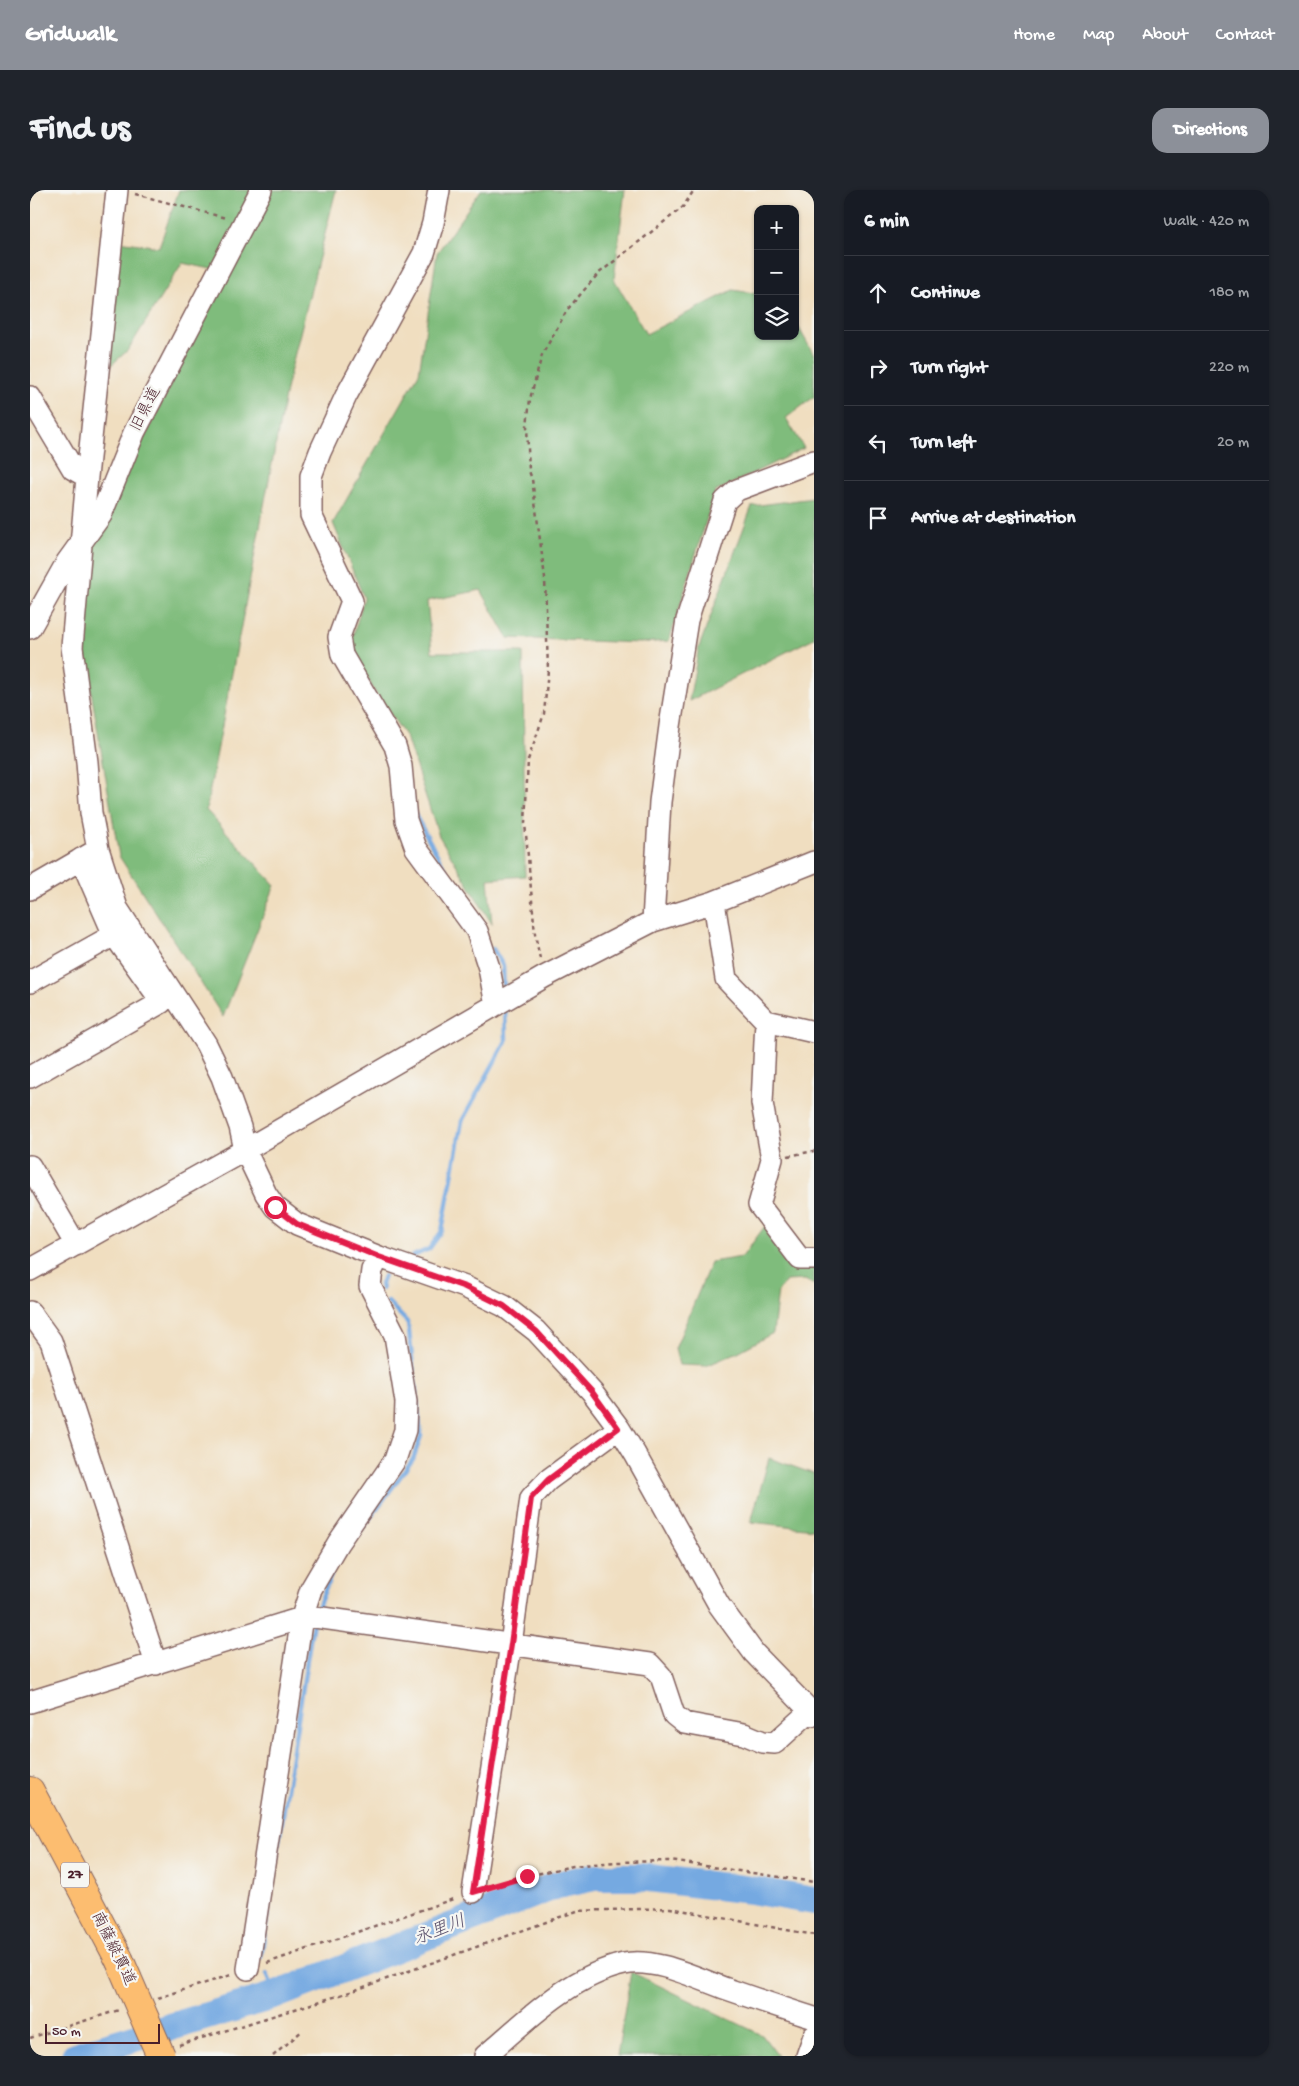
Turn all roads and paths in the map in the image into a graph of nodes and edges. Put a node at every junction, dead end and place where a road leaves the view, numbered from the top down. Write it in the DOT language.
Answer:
graph roads {
  1 [pos="260,190"];
  2 [pos="438,190"];
  3 [pos="694,190"];
  4 [pos="122,191"];
  5 [pos="244,224"];
  6 [pos="30,397"];
  7 [pos="814,461"];
  8 [pos="87,476"];
  9 [pos="82,542"];
  10 [pos="30,628"];
  11 [pos="90,854"];
  12 [pos="814,862"];
  13 [pos="30,888"];
  14 [pos="714,902"];
  15 [pos="654,921"];
  16 [pos="114,935"];
  17 [pos="544,976"];
  18 [pos="30,982"];
  19 [pos="503,1001"];
  20 [pos="766,1021"];
  21 [pos="814,1032"];
  22 [pos="30,1077"];
  23 [pos="245,1150"];
  24 [pos="814,1151"];
  25 [pos="772,1159"];
  26 [pos="31,1171"];
  27 [pos="76,1245"];
  28 [pos="379,1257"];
  29 [pos="814,1259"];
  30 [pos="30,1270"];
  31 [pos="30,1312"];
  32 [pos="618,1428"];
  33 [pos="310,1616"];
  34 [pos="511,1644"];
  35 [pos="156,1664"];
  36 [pos="30,1702"];
  37 [pos="812,1713"];
  38 [pos="30,1791"];
  39 [pos="814,1882"];
  40 [pos="473,1892"];
  41 [pos="814,1935"];
  42 [pos="248,1969"];
  43 [pos="153,1999"];
  44 [pos="125,2008"];
  45 [pos="814,2018"];
  46 [pos="303,2030"];
  47 [pos="814,2036"];
  48 [pos="30,2038"];
  49 [pos="167,2052"];
  50 [pos="273,2056"];
  51 [pos="485,2056"];
  52 [pos="807,2056"];
  1 -- 5 [label="street, 旧県道"];
  2 -- 19 [label="street"];
  3 -- 17 [label="path"];
  4 -- 5 [label="path"];
  4 -- 8 [label="street"];
  5 -- 9 [label="street, 旧県道"];
  6 -- 8 [label="street"];
  7 -- 15 [label="street"];
  8 -- 9 [label="street"];
  9 -- 10 [label="street, 旧県道"];
  9 -- 11 [label="street"];
  11 -- 13 [label="street"];
  11 -- 16 [label="street"];
  11 -- 23 [label="street"];
  12 -- 14 [label="street"];
  14 -- 15 [label="street"];
  14 -- 20 [label="street"];
  15 -- 17 [label="street"];
  16 -- 18 [label="street"];
  16 -- 22 [label="street"];
  17 -- 19 [label="street"];
  19 -- 23 [label="street"];
  20 -- 21 [label="street"];
  20 -- 25 [label="street"];
  23 -- 27 [label="street"];
  23 -- 28 [label="street"];
  24 -- 25 [label="path"];
  25 -- 29 [label="street"];
  26 -- 27 [label="street"];
  27 -- 30 [label="street"];
  28 -- 32 [label="street"];
  28 -- 33 [label="street"];
  31 -- 35 [label="street"];
  32 -- 34 [label="street"];
  32 -- 37 [label="street"];
  33 -- 34 [label="street"];
  33 -- 35 [label="street"];
  33 -- 42 [label="street"];
  34 -- 37 [label="street"];
  34 -- 40 [label="street"];
  35 -- 36 [label="street"];
  38 -- 49 [label="main road, 南薩縦貫道 / 27, bridge"];
  39 -- 40 [label="path"];
  40 -- 42 [label="path"];
  41 -- 49 [label="path"];
  42 -- 43 [label="path"];
  44 -- 48 [label="path"];
  45 -- 51 [label="street"];
  46 -- 50 [label="path"];
  47 -- 52 [label="street"];
}
